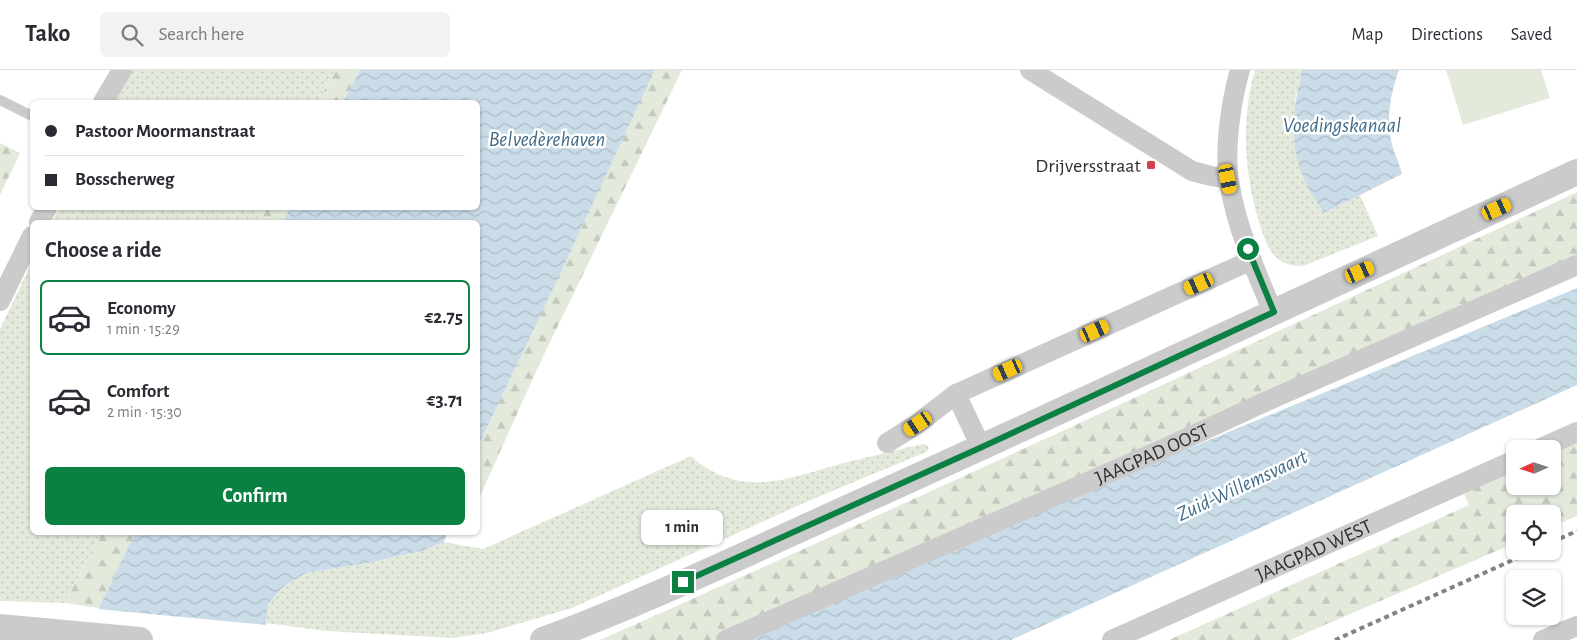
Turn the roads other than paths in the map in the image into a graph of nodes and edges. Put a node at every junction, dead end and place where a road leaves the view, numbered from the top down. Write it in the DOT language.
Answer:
graph roads {
  1 [pos="122,70"];
  2 [pos="1030,70"];
  3 [pos="1240,70"];
  4 [pos="0,100"];
  5 [pos="104,100"];
  6 [pos="30,115"];
  7 [pos="1577,172"];
  8 [pos="1228,179"];
  9 [pos="30,240"];
  10 [pos="1252,260"];
  11 [pos="1577,265"];
  12 [pos="0,301"];
  13 [pos="1274,312"];
  14 [pos="956,394"];
  15 [pos="1577,432"];
  16 [pos="1559,440"];
  17 [pos="887,443"];
  18 [pos="982,447"];
  19 [pos="1506,464"];
  20 [pos="1577,626"];
  21 [pos="12,627"];
  22 [pos="140,640"];
  23 [pos="543,640"];
  24 [pos="726,640"];
  25 [pos="1112,640"];
  26 [pos="1543,640"];
  1 -- 5 [label="street"];
  2 -- 8 [label="street"];
  3 -- 8 [label="street"];
  4 -- 6 [label="lane"];
  7 -- 13 [label="street"];
  8 -- 10 [label="street"];
  9 -- 12 [label="street"];
  10 -- 13 [label="street"];
  10 -- 14 [label="street"];
  11 -- 24 [label="street, JAAGPAD OOST"];
  13 -- 18 [label="street"];
  14 -- 17 [label="street"];
  14 -- 18 [label="street"];
  15 -- 16 [label="street"];
  18 -- 23 [label="street"];
  19 -- 25 [label="street, JAAGPAD WEST"];
  20 -- 26 [label="street"];
  21 -- 22 [label="street"];
}
